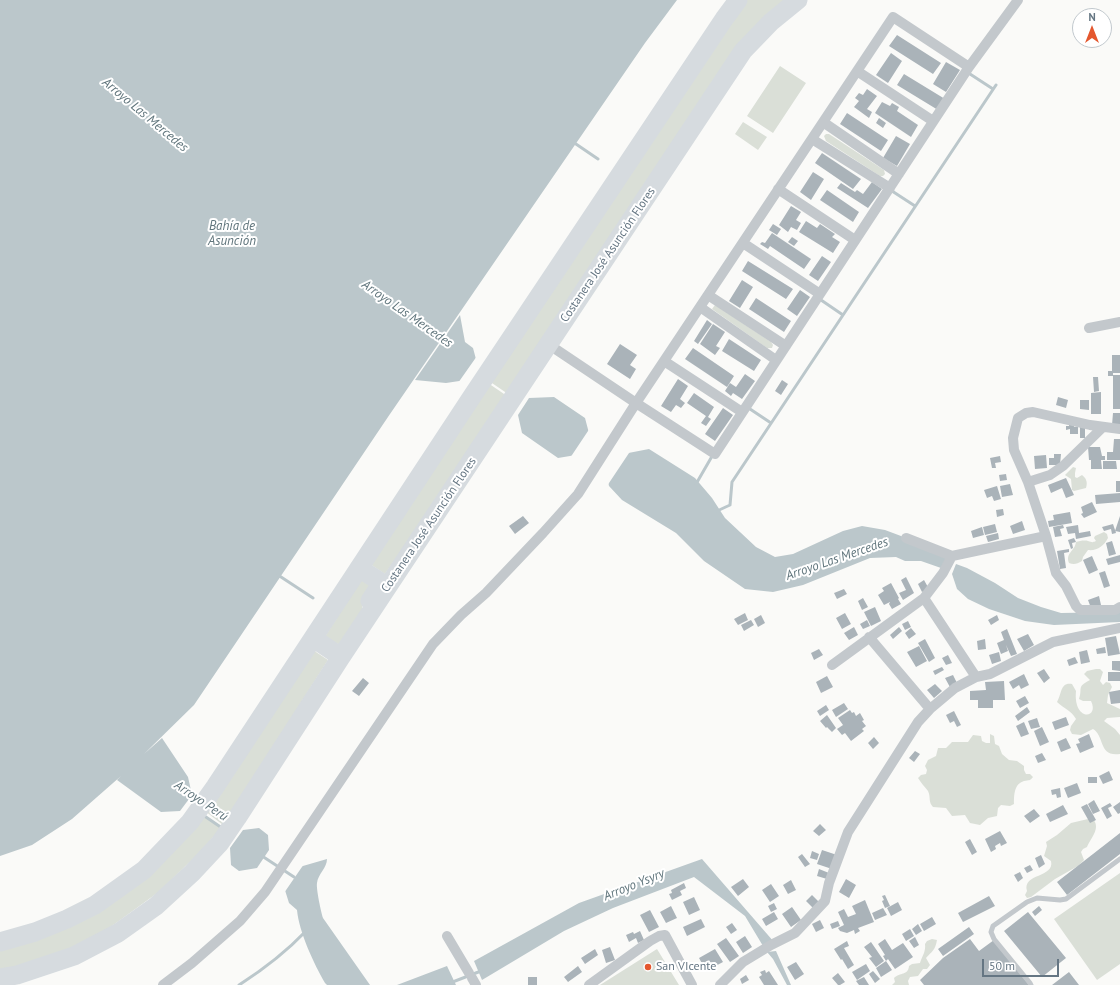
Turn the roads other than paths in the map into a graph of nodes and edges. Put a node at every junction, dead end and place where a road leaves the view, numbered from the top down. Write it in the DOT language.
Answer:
graph roads {
  1 [pos="738,0"];
  2 [pos="798,0"];
  3 [pos="1018,0"];
  4 [pos="969,67"];
  5 [pos="857,71"];
  6 [pos="933,121"];
  7 [pos="823,122"];
  8 [pos="812,139"];
  9 [pos="899,174"];
  10 [pos="890,188"];
  11 [pos="778,189"];
  12 [pos="855,240"];
  13 [pos="743,243"];
  14 [pos="820,294"];
  15 [pos="708,295"];
  16 [pos="700,307"];
  17 [pos="1120,322"];
  18 [pos="1090,328"];
  19 [pos="548,344"];
  20 [pos="786,346"];
  21 [pos="776,360"];
  22 [pos="664,361"];
  23 [pos="636,403"];
  24 [pos="742,412"];
  25 [pos="1103,427"];
  26 [pos="1120,429"];
  27 [pos="1028,482"];
  28 [pos="1046,536"];
  29 [pos="906,538"];
  30 [pos="951,558"];
  31 [pos="359,568"];
  32 [pos="924,598"];
  33 [pos="1120,607"];
  34 [pos="368,616"];
  35 [pos="1120,628"];
  36 [pos="869,637"];
  37 [pos="313,638"];
  38 [pos="341,657"];
  39 [pos="832,665"];
  40 [pos="976,677"];
  41 [pos="930,709"];
  42 [pos="1120,859"];
  43 [pos="447,936"];
  44 [pos="0,942"];
  45 [pos="0,978"];
  46 [pos="472,979"];
  47 [pos="163,985"];
  48 [pos="589,985"];
  49 [pos="692,985"];
  50 [pos="720,985"];
  51 [pos="1031,985"];
  1 -- 31 [label="highway"];
  2 -- 19 [label="highway, Costanera José Asunción Flores"];
  3 -- 4 [label="street"];
  4 -- 5 [label="street"];
  4 -- 6 [label="street"];
  5 -- 6 [label="street"];
  5 -- 7 [label="street"];
  6 -- 9 [label="street"];
  7 -- 8 [label="street"];
  7 -- 9 [label="street"];
  8 -- 10 [label="street"];
  8 -- 11 [label="street"];
  9 -- 10 [label="street"];
  10 -- 12 [label="street"];
  11 -- 12 [label="street"];
  11 -- 13 [label="street"];
  12 -- 14 [label="street"];
  13 -- 14 [label="street"];
  13 -- 15 [label="street"];
  14 -- 20 [label="street"];
  15 -- 16 [label="street"];
  15 -- 20 [label="street"];
  16 -- 21 [label="street"];
  16 -- 22 [label="street"];
  17 -- 18 [label="street"];
  19 -- 23 [label="street"];
  19 -- 34 [label="highway, Costanera José Asunción Flores"];
  20 -- 21 [label="street"];
  21 -- 24 [label="street"];
  22 -- 23 [label="street"];
  22 -- 24 [label="street"];
  23 -- 24 [label="street"];
  23 -- 47 [label="street"];
  25 -- 26 [label="street"];
  25 -- 27 [label="street"];
  25 -- 27 [label="street"];
  27 -- 28 [label="street"];
  28 -- 30 [label="street"];
  28 -- 33 [label="street"];
  29 -- 30 [label="street"];
  30 -- 32 [label="street"];
  31 -- 34 [label="highway"];
  31 -- 37 [label="highway"];
  32 -- 36 [label="street"];
  32 -- 40 [label="street"];
  34 -- 38 [label="highway, Costanera José Asunción Flores"];
  35 -- 40 [label="street"];
  36 -- 39 [label="street"];
  36 -- 41 [label="street"];
  37 -- 38 [label="highway"];
  37 -- 44 [label="highway"];
  38 -- 45 [label="highway, Costanera José Asunción Flores"];
  40 -- 41 [label="street"];
  41 -- 50 [label="street"];
  42 -- 51 [label="lane"];
  43 -- 46 [label="street"];
  48 -- 49 [label="street"];
}
